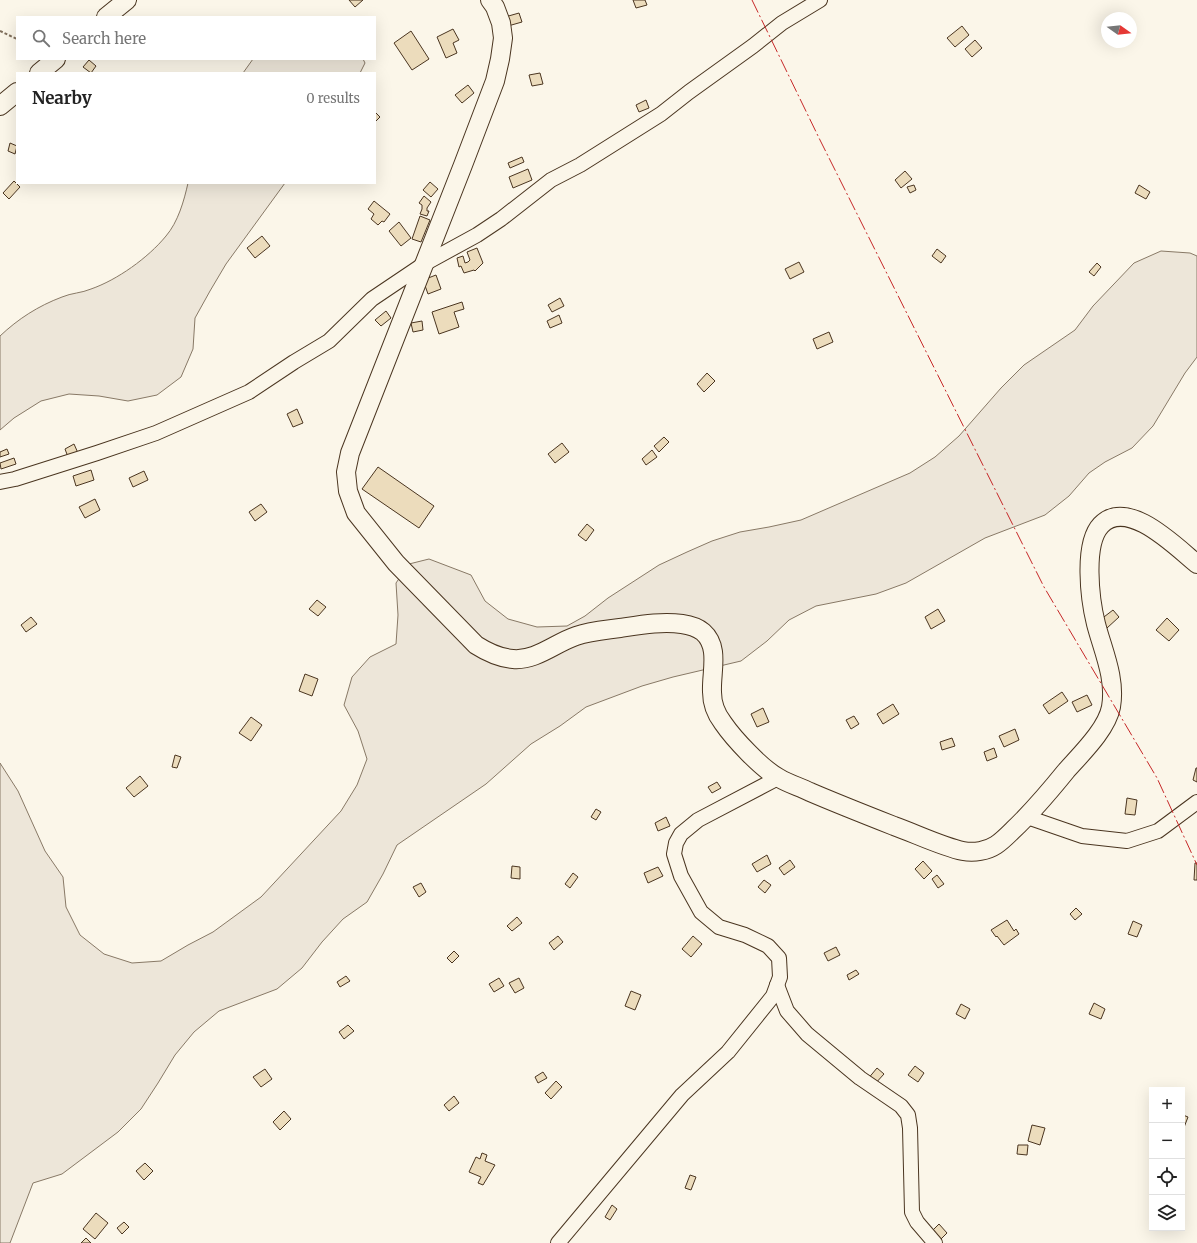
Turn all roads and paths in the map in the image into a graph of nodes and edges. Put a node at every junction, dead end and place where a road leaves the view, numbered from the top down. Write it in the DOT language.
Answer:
graph roads {
  1 [pos="127,0"];
  2 [pos="490,0"];
  3 [pos="820,0"];
  4 [pos="107,16"];
  5 [pos="0,31"];
  6 [pos="16,39"];
  7 [pos="55,60"];
  8 [pos="40,72"];
  9 [pos="16,93"];
  10 [pos="0,106"];
  11 [pos="424,264"];
  12 [pos="0,482"];
  13 [pos="1197,564"];
  14 [pos="778,778"];
  15 [pos="1197,802"];
  16 [pos="1027,817"];
  17 [pos="777,985"];
  18 [pos="558,1243"];
  19 [pos="935,1243"];
  1 -- 4 [label="main road"];
  2 -- 11 [label="main road"];
  3 -- 11 [label="street"];
  5 -- 6 [label="path"];
  7 -- 8 [label="main road"];
  9 -- 10 [label="main road"];
  11 -- 12 [label="street"];
  11 -- 14 [label="main road"];
  13 -- 16 [label="main road"];
  14 -- 16 [label="main road"];
  14 -- 17 [label="street"];
  15 -- 16 [label="street"];
  17 -- 18 [label="street"];
  17 -- 19 [label="street"];
}
